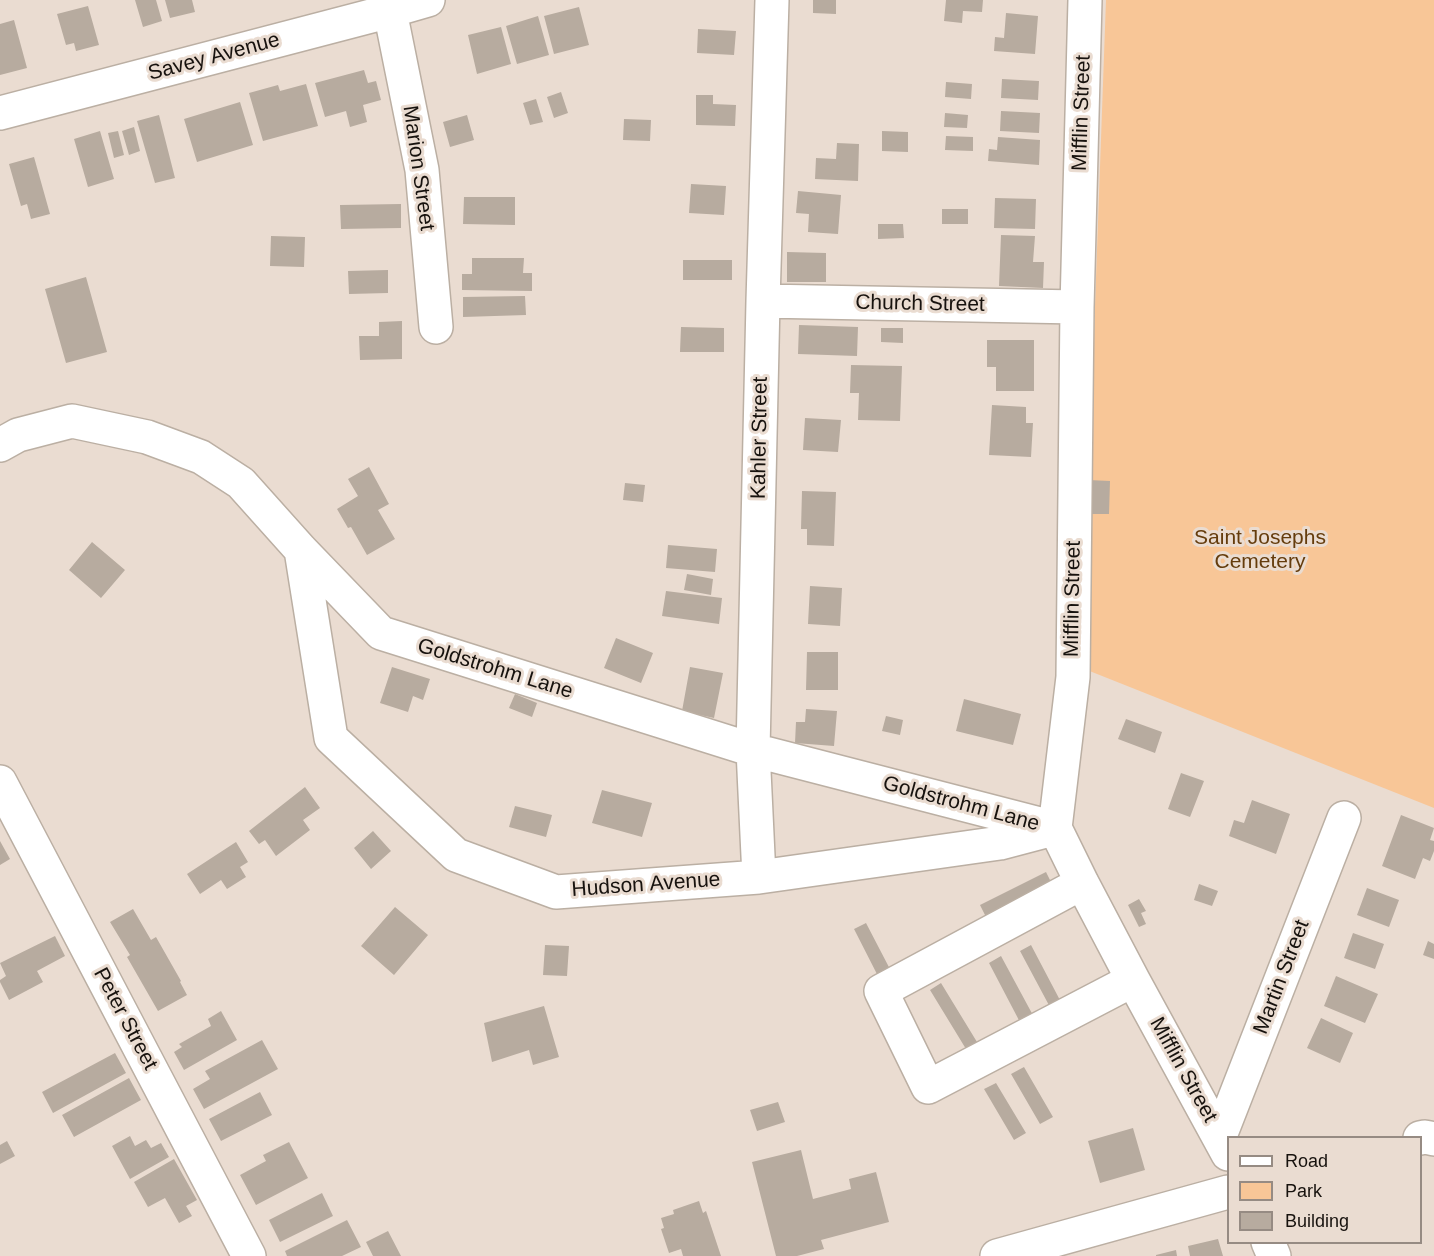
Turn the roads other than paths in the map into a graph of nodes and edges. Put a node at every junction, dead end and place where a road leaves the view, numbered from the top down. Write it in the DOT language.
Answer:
graph roads {
  1 [pos="428,0"];
  2 [pos="772,0"];
  3 [pos="1085,0"];
  4 [pos="390,12"];
  5 [pos="0,113"];
  6 [pos="763,301"];
  7 [pos="1077,307"];
  8 [pos="436,327"];
  9 [pos="0,445"];
  10 [pos="301,550"];
  11 [pos="753,750"];
  12 [pos="0,782"];
  13 [pos="1344,818"];
  14 [pos="1055,828"];
  15 [pos="759,877"];
  16 [pos="1082,883"];
  17 [pos="1133,980"];
  18 [pos="1227,1136"];
  19 [pos="1224,1145"];
  20 [pos="1227,1192"];
  21 [pos="1040,1250"];
  22 [pos="249,1256"];
  23 [pos="997,1256"];
  1 -- 4 [label="street, Savey Avenue"];
  2 -- 6 [label="street, Kahler Street"];
  3 -- 7 [label="street, Mifflin Street"];
  4 -- 5 [label="street, Savey Avenue"];
  4 -- 8 [label="street, Marion Street"];
  6 -- 7 [label="street, Church Street"];
  6 -- 11 [label="street, Kahler Street"];
  7 -- 14 [label="street, Mifflin Street"];
  9 -- 10 [label="street, Goldstrohm Lane"];
  10 -- 11 [label="street, Goldstrohm Lane"];
  10 -- 15 [label="street, Hudson Avenue"];
  11 -- 14 [label="street, Goldstrohm Lane"];
  11 -- 15 [label="street, Kahler Street"];
  12 -- 22 [label="street, Peter Street"];
  13 -- 18 [label="street, Martin Street"];
  14 -- 15 [label="street, Hudson Avenue"];
  14 -- 16 [label="street, Mifflin Street"];
  16 -- 17 [label="street, Mifflin Street"];
  16 -- 17 [label="street"];
  17 -- 19 [label="street, Mifflin Street"];
  20 -- 21 [label="street"];
  21 -- 23 [label="street"];
}
